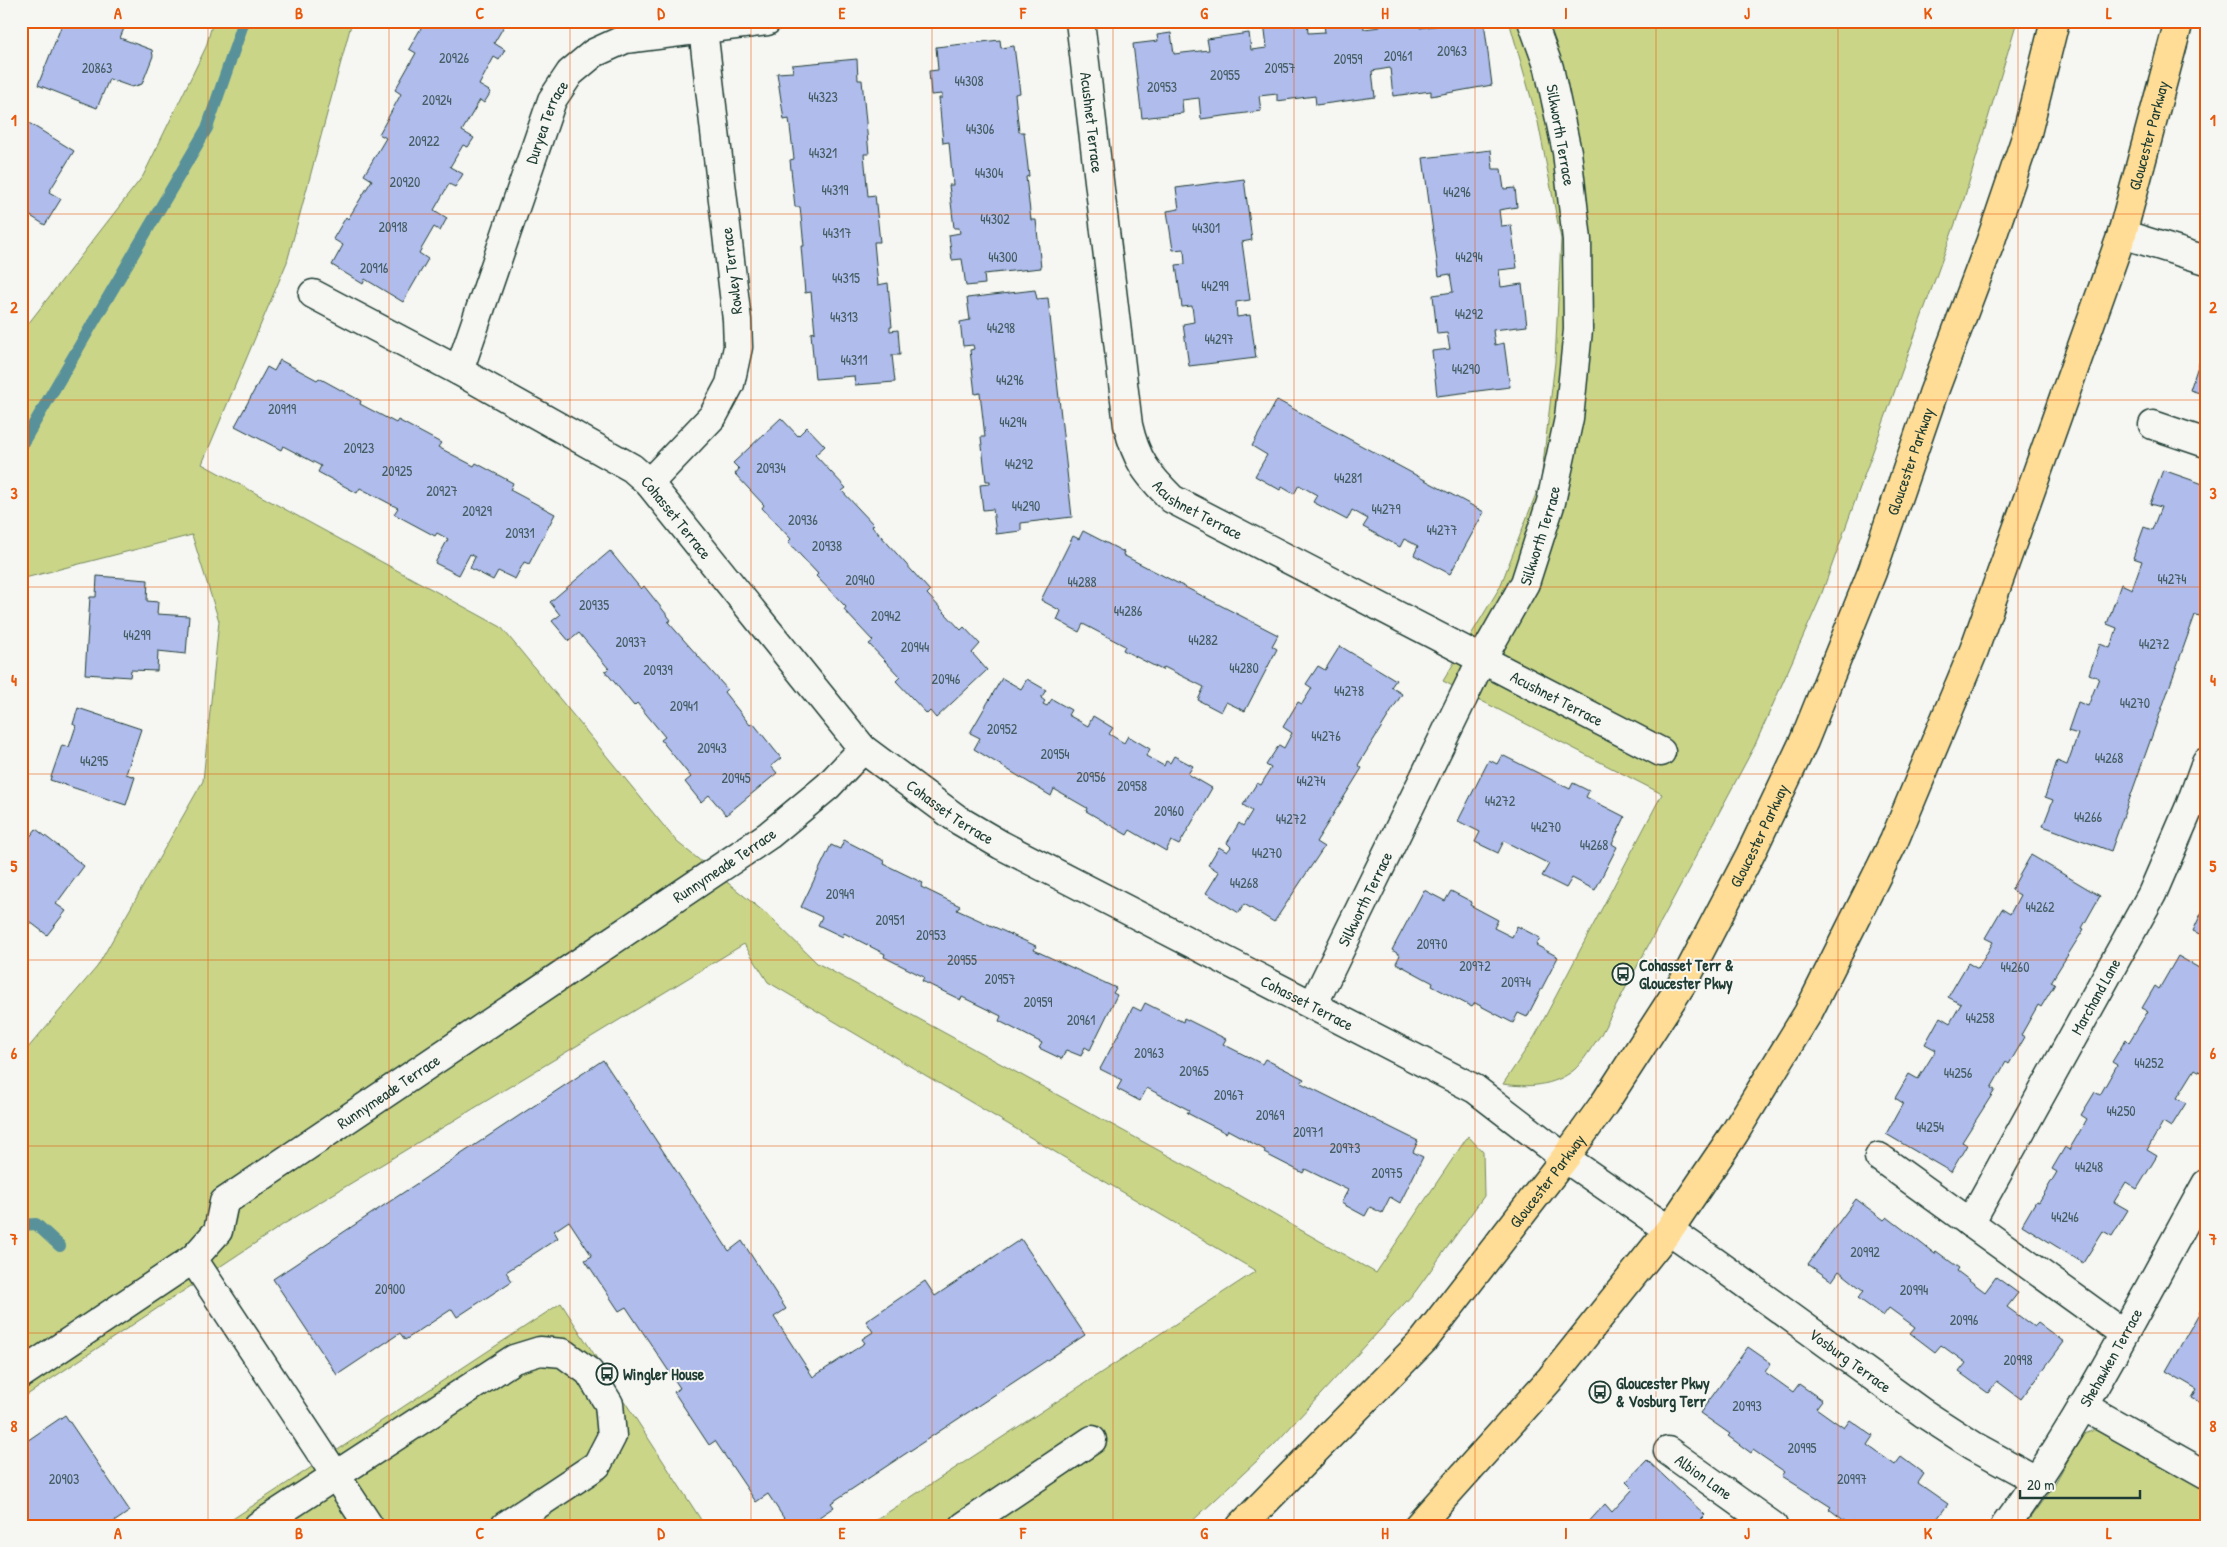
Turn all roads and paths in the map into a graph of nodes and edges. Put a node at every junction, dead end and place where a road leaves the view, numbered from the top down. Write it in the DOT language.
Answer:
graph roads {
  1 [pos="767,21"];
  2 [pos="1080,21"];
  3 [pos="1532,21"];
  4 [pos="2055,21"];
  5 [pos="2179,21"];
  6 [pos="703,29"];
  7 [pos="2122,234"];
  8 [pos="2206,260"];
  9 [pos="313,294"];
  10 [pos="459,371"];
  11 [pos="2153,425"];
  12 [pos="2206,443"];
  13 [pos="649,483"];
  14 [pos="1482,659"];
  15 [pos="863,749"];
  16 [pos="1661,752"];
  17 [pos="2206,762"];
  18 [pos="1313,1005"];
  19 [pos="1565,1158"];
  20 [pos="1879,1158"];
  21 [pos="2206,1184"];
  22 [pos="1970,1223"];
  23 [pos="1669,1230"];
  24 [pos="193,1259"];
  25 [pos="2123,1333"];
  26 [pos="21,1374"];
  27 [pos="2083,1406"];
  28 [pos="1092,1440"];
  29 [pos="1668,1450"];
  30 [pos="335,1474"];
  31 [pos="2206,1475"];
  32 [pos="2038,1481"];
  33 [pos="1765,1524"];
  34 [pos="258,1526"];
  35 [pos="370,1526"];
  36 [pos="506,1526"];
  37 [pos="964,1526"];
  38 [pos="1241,1526"];
  39 [pos="1418,1526"];
  40 [pos="2005,1526"];
  1 -- 6 [label="street, Duryea Terrace"];
  2 -- 14 [label="street, Acushnet Terrace"];
  3 -- 14 [label="street, Silkworth Terrace"];
  4 -- 19 [label="main road, Gloucester Parkway"];
  5 -- 7 [label="main road, Gloucester Parkway"];
  6 -- 10 [label="street, Duryea Terrace"];
  6 -- 13 [label="street, Rowley Terrace"];
  7 -- 8 [label="street"];
  7 -- 23 [label="main road, Gloucester Parkway"];
  9 -- 10 [label="street, Cohasset Terrace"];
  10 -- 13 [label="street, Cohasset Terrace"];
  11 -- 12 [label="street"];
  13 -- 15 [label="street, Cohasset Terrace"];
  14 -- 16 [label="street, Acushnet Terrace"];
  14 -- 18 [label="street, Silkworth Terrace"];
  15 -- 18 [label="street, Cohasset Terrace"];
  15 -- 24 [label="street, Runnymeade Terrace"];
  17 -- 22 [label="street, Marchand Lane"];
  18 -- 19 [label="street, Cohasset Terrace"];
  19 -- 23 [label="street, Cohasset Terrace"];
  19 -- 38 [label="main road, Gloucester Parkway"];
  20 -- 22 [label="street"];
  21 -- 25 [label="street, Shehawken Terrace"];
  22 -- 25 [label="street"];
  23 -- 32 [label="street, Vosburg Terrace"];
  23 -- 39 [label="main road, Gloucester Parkway"];
  24 -- 26 [label="street, Runnymeade Terrace"];
  24 -- 30 [label="street"];
  25 -- 27 [label="street, Shehawken Terrace"];
  27 -- 31 [label="street"];
  27 -- 32 [label="street, Shehawken Terrace"];
  28 -- 37 [label="street"];
  29 -- 33 [label="street, Albion Lane"];
  30 -- 34 [label="street"];
  30 -- 35 [label="street"];
  30 -- 36 [label="street"];
  32 -- 40 [label="street, Shehawken Terrace"];
}
